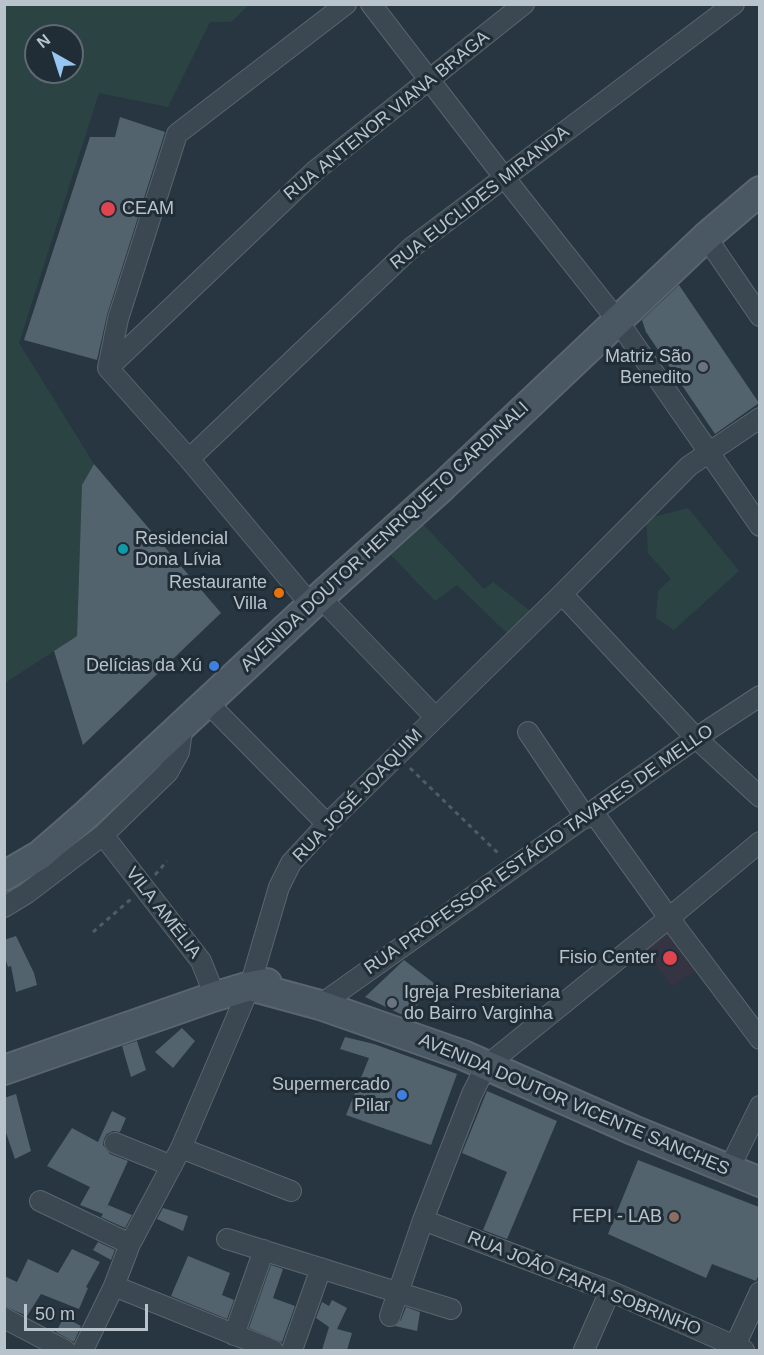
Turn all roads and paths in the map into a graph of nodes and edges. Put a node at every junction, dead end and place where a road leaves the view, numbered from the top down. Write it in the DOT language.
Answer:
graph roads {
  1 [pos="346,4"];
  2 [pos="371,4"];
  3 [pos="524,4"];
  4 [pos="734,4"];
  5 [pos="429,81"];
  6 [pos="504,177"];
  7 [pos="759,191"];
  8 [pos="706,237"];
  9 [pos="759,316"];
  10 [pos="118,319"];
  11 [pos="618,321"];
  12 [pos="150,330"];
  13 [pos="108,368"];
  14 [pos="759,418"];
  15 [pos="709,453"];
  16 [pos="189,459"];
  17 [pos="759,526"];
  18 [pos="562,594"];
  19 [pos="315,601"];
  20 [pos="759,696"];
  21 [pos="207,702"];
  22 [pos="435,717"];
  23 [pos="183,724"];
  24 [pos="528,732"];
  25 [pos="696,738"];
  26 [pos="398,756"];
  27 [pos="759,797"];
  28 [pos="590,815"];
  29 [pos="327,824"];
  30 [pos="103,835"];
  31 [pos="759,842"];
  32 [pos="514,868"];
  33 [pos="4,876"];
  34 [pos="4,907"];
  35 [pos="669,918"];
  36 [pos="250,986"];
  37 [pos="213,997"];
  38 [pos="320,1005"];
  39 [pos="759,1039"];
  40 [pos="486,1066"];
  41 [pos="4,1070"];
  42 [pos="759,1106"];
  43 [pos="115,1143"];
  44 [pos="181,1148"];
  45 [pos="172,1166"];
  46 [pos="729,1169"];
  47 [pos="759,1182"];
  48 [pos="291,1191"];
  49 [pos="40,1201"];
  50 [pos="423,1220"];
  51 [pos="227,1239"];
  52 [pos="130,1244"];
  53 [pos="264,1250"];
  54 [pos="321,1268"];
  55 [pos="114,1286"];
  56 [pos="610,1291"];
  57 [pos="398,1292"];
  58 [pos="759,1292"];
  59 [pos="451,1309"];
  60 [pos="390,1316"];
  61 [pos="4,1318"];
  62 [pos="234,1335"];
  63 [pos="737,1349"];
  64 [pos="65,1350"];
  65 [pos="83,1350"];
  66 [pos="273,1350"];
  67 [pos="292,1350"];
  68 [pos="584,1350"];
  1 -- 10 [label="street"];
  2 -- 5 [label="street"];
  3 -- 5 [label="street, RUA ANTENOR VIANA BRAGA"];
  4 -- 6 [label="street, RUA EUCLIDES MIRANDA"];
  5 -- 6 [label="street"];
  5 -- 12 [label="street, RUA ANTENOR VIANA BRAGA"];
  6 -- 11 [label="street"];
  6 -- 16 [label="street, RUA EUCLIDES MIRANDA"];
  7 -- 8 [label="main road, AVENIDA DOUTOR HENRIQUETO CARDINALI"];
  8 -- 9 [label="street"];
  8 -- 11 [label="main road, AVENIDA DOUTOR HENRIQUETO CARDINALI"];
  10 -- 12 [label="street"];
  10 -- 13 [label="street"];
  11 -- 15 [label="street"];
  11 -- 19 [label="main road, AVENIDA DOUTOR HENRIQUETO CARDINALI"];
  12 -- 13 [label="street, RUA ANTENOR VIANA BRAGA"];
  13 -- 16 [label="street"];
  14 -- 15 [label="street, RUA JOSÉ JOAQUIM"];
  15 -- 17 [label="street"];
  15 -- 18 [label="street, RUA JOSÉ JOAQUIM"];
  16 -- 19 [label="street"];
  18 -- 22 [label="street, RUA JOSÉ JOAQUIM"];
  18 -- 25 [label="street"];
  19 -- 21 [label="main road, AVENIDA DOUTOR HENRIQUETO CARDINALI"];
  19 -- 22 [label="street"];
  20 -- 25 [label="street, RUA PROFESSOR ESTÁCIO TAVARES DE MELLO"];
  21 -- 23 [label="main road, AVENIDA DOUTOR HENRIQUETO CARDINALI"];
  21 -- 29 [label="street"];
  22 -- 26 [label="street, RUA JOSÉ JOAQUIM"];
  23 -- 30 [label="street"];
  23 -- 33 [label="main road, AVENIDA DOUTOR HENRIQUETO CARDINALI"];
  24 -- 28 [label="street"];
  25 -- 27 [label="street"];
  25 -- 28 [label="street, RUA PROFESSOR ESTÁCIO TAVARES DE MELLO"];
  26 -- 29 [label="street, RUA JOSÉ JOAQUIM"];
  26 -- 32 [label="path"];
  28 -- 32 [label="street, RUA PROFESSOR ESTÁCIO TAVARES DE MELLO"];
  28 -- 35 [label="street"];
  29 -- 36 [label="street, RUA JOSÉ JOAQUIM"];
  30 -- 34 [label="street"];
  30 -- 37 [label="street, VILA AMÉLIA"];
  31 -- 35 [label="street"];
  32 -- 38 [label="street, RUA PROFESSOR ESTÁCIO TAVARES DE MELLO"];
  35 -- 39 [label="street"];
  35 -- 40 [label="street"];
  36 -- 37 [label="main road, AVENIDA DOUTOR VICENTE SANCHES"];
  36 -- 38 [label="main road, AVENIDA DOUTOR VICENTE SANCHES"];
  36 -- 44 [label="street, RUA JOSÉ JOAQUIM"];
  37 -- 41 [label="main road, AVENIDA DOUTOR VICENTE SANCHES"];
  38 -- 40 [label="main road, AVENIDA DOUTOR VICENTE SANCHES"];
  40 -- 46 [label="main road, AVENIDA DOUTOR VICENTE SANCHES"];
  40 -- 50 [label="street"];
  42 -- 46 [label="street"];
  43 -- 45 [label="street"];
  44 -- 45 [label="street, RUA JOSÉ JOAQUIM"];
  44 -- 48 [label="street"];
  45 -- 52 [label="street, RUA JOSÉ JOAQUIM"];
  46 -- 47 [label="main road, AVENIDA DOUTOR VICENTE SANCHES"];
  49 -- 52 [label="street"];
  50 -- 56 [label="street, RUA JOÃO FARIA SOBRINHO"];
  50 -- 57 [label="street"];
  51 -- 53 [label="street"];
  52 -- 55 [label="street, RUA JOSÉ JOAQUIM"];
  53 -- 54 [label="street"];
  53 -- 62 [label="street"];
  54 -- 57 [label="street"];
  54 -- 67 [label="street"];
  55 -- 62 [label="street"];
  55 -- 65 [label="street, RUA JOSÉ JOAQUIM"];
  56 -- 63 [label="street, RUA JOÃO FARIA SOBRINHO"];
  56 -- 68 [label="street"];
  57 -- 59 [label="street"];
  57 -- 60 [label="street"];
  58 -- 63 [label="street"];
  61 -- 64 [label="street"];
  62 -- 66 [label="street"];
}
